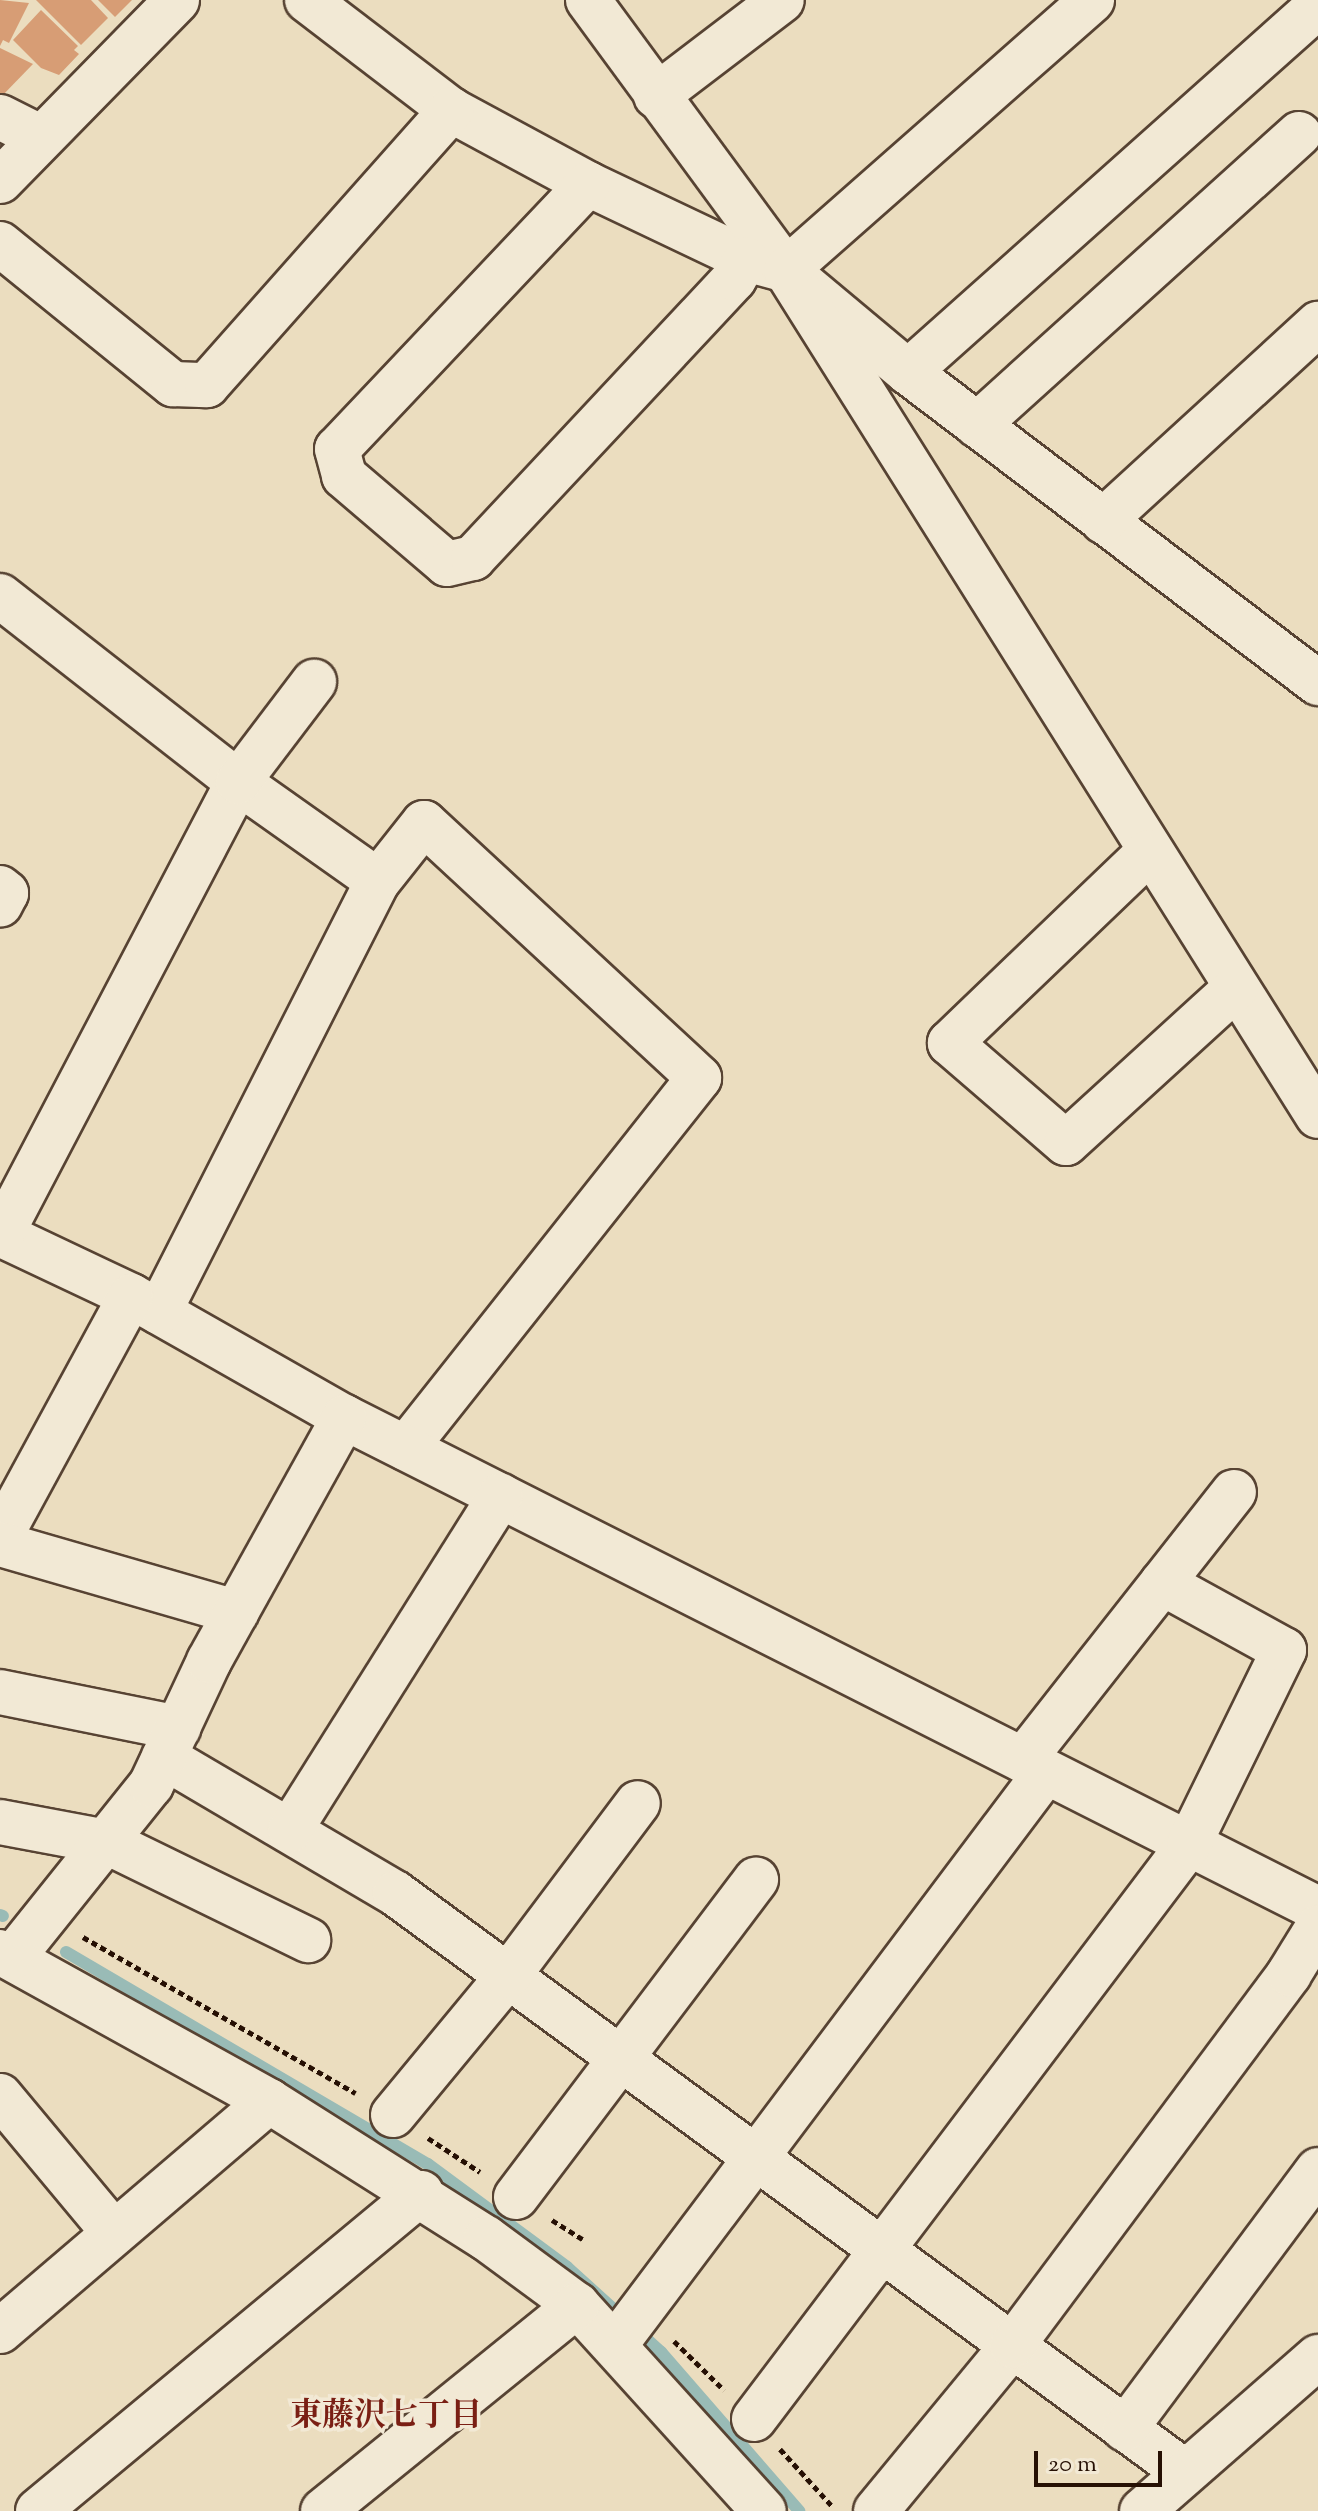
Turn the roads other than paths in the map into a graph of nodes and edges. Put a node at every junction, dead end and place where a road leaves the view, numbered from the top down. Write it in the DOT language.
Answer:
graph roads {
  1 [pos="177,0"];
  2 [pos="307,0"];
  3 [pos="588,0"];
  4 [pos="782,0"];
  5 [pos="1092,0"];
  6 [pos="1318,6"];
  7 [pos="656,96"];
  8 [pos="451,110"];
  9 [pos="0,117"];
  10 [pos="1299,134"];
  11 [pos="40,137"];
  12 [pos="0,181"];
  13 [pos="588,184"];
  14 [pos="0,244"];
  15 [pos="766,264"];
  16 [pos="1318,324"];
  17 [pos="908,372"];
  18 [pos="977,425"];
  19 [pos="1103,521"];
  20 [pos="0,596"];
  21 [pos="1314,675"];
  22 [pos="314,682"];
  23 [pos="238,782"];
  24 [pos="1149,852"];
  25 [pos="378,881"];
  26 [pos="0,888"];
  27 [pos="0,905"];
  28 [pos="1236,988"];
  29 [pos="1318,1114"];
  30 [pos="1,1234"];
  31 [pos="145,1304"];
  32 [pos="344,1417"];
  33 [pos="406,1448"];
  34 [pos="1234,1492"];
  35 [pos="500,1496"];
  36 [pos="0,1537"];
  37 [pos="0,1544"];
  38 [pos="1162,1583"];
  39 [pos="236,1612"];
  40 [pos="0,1692"];
  41 [pos="171,1742"];
  42 [pos="1034,1766"];
  43 [pos="638,1803"];
  44 [pos="0,1822"];
  45 [pos="290,1830"];
  46 [pos="107,1842"];
  47 [pos="1189,1844"];
  48 [pos="756,1880"];
  49 [pos="1318,1909"];
  50 [pos="1318,1927"];
  51 [pos="308,1940"];
  52 [pos="7,1954"];
  53 [pos="508,1976"];
  54 [pos="620,2058"];
  55 [pos="0,2096"];
  56 [pos="269,2101"];
  57 [pos="393,2115"];
  58 [pos="759,2156"];
  59 [pos="1318,2170"];
  60 [pos="421,2193"];
  61 [pos="516,2197"];
  62 [pos="114,2233"];
  63 [pos="882,2250"];
  64 [pos="577,2305"];
  65 [pos="0,2331"];
  66 [pos="615,2345"];
  67 [pos="1012,2346"];
  68 [pos="1313,2372"];
  69 [pos="754,2419"];
  70 [pos="1125,2429"];
  71 [pos="1185,2472"];
  72 [pos="38,2511"];
  73 [pos="323,2511"];
  74 [pos="764,2511"];
  75 [pos="876,2511"];
  76 [pos="1142,2511"];
  1 -- 11 [label="street"];
  2 -- 8 [label="street"];
  3 -- 7 [label="street"];
  4 -- 7 [label="street"];
  5 -- 15 [label="street"];
  6 -- 17 [label="street"];
  7 -- 15 [label="street"];
  8 -- 13 [label="street"];
  8 -- 14 [label="street"];
  9 -- 11 [label="street"];
  10 -- 18 [label="street"];
  11 -- 12 [label="street"];
  13 -- 15 [label="street"];
  13 -- 15 [label="street"];
  15 -- 17 [label="street"];
  15 -- 24 [label="street"];
  16 -- 19 [label="street"];
  17 -- 18 [label="street"];
  18 -- 19 [label="street"];
  19 -- 21 [label="street"];
  20 -- 23 [label="street"];
  22 -- 23 [label="street"];
  23 -- 25 [label="street"];
  23 -- 30 [label="street"];
  24 -- 28 [label="street"];
  24 -- 28 [label="street"];
  25 -- 31 [label="street"];
  25 -- 33 [label="street"];
  26 -- 27 [label="street"];
  28 -- 29 [label="street"];
  30 -- 31 [label="street"];
  31 -- 32 [label="street"];
  31 -- 36 [label="street"];
  32 -- 33 [label="street"];
  32 -- 39 [label="street"];
  33 -- 35 [label="street"];
  34 -- 38 [label="street"];
  35 -- 42 [label="street"];
  35 -- 45 [label="street"];
  37 -- 39 [label="street"];
  38 -- 42 [label="street"];
  38 -- 47 [label="street"];
  39 -- 41 [label="street"];
  40 -- 41 [label="street"];
  41 -- 45 [label="street"];
  41 -- 46 [label="street"];
  42 -- 47 [label="street"];
  42 -- 58 [label="street"];
  43 -- 53 [label="street"];
  44 -- 46 [label="street"];
  45 -- 53 [label="street"];
  46 -- 51 [label="street"];
  46 -- 52 [label="street"];
  47 -- 49 [label="street"];
  47 -- 63 [label="street"];
  48 -- 54 [label="street"];
  50 -- 67 [label="street"];
  52 -- 56 [label="street"];
  53 -- 54 [label="street"];
  53 -- 57 [label="street"];
  54 -- 58 [label="street"];
  54 -- 61 [label="street"];
  55 -- 62 [label="street"];
  56 -- 60 [label="street"];
  56 -- 62 [label="street"];
  58 -- 63 [label="street"];
  58 -- 66 [label="street"];
  59 -- 70 [label="street"];
  60 -- 64 [label="street"];
  60 -- 72 [label="street"];
  62 -- 65 [label="street"];
  63 -- 67 [label="street"];
  63 -- 69 [label="street"];
  64 -- 66 [label="street"];
  64 -- 73 [label="street"];
  66 -- 74 [label="street"];
  67 -- 70 [label="street"];
  67 -- 75 [label="street"];
  68 -- 71 [label="street"];
  70 -- 71 [label="street"];
  71 -- 76 [label="street"];
}
